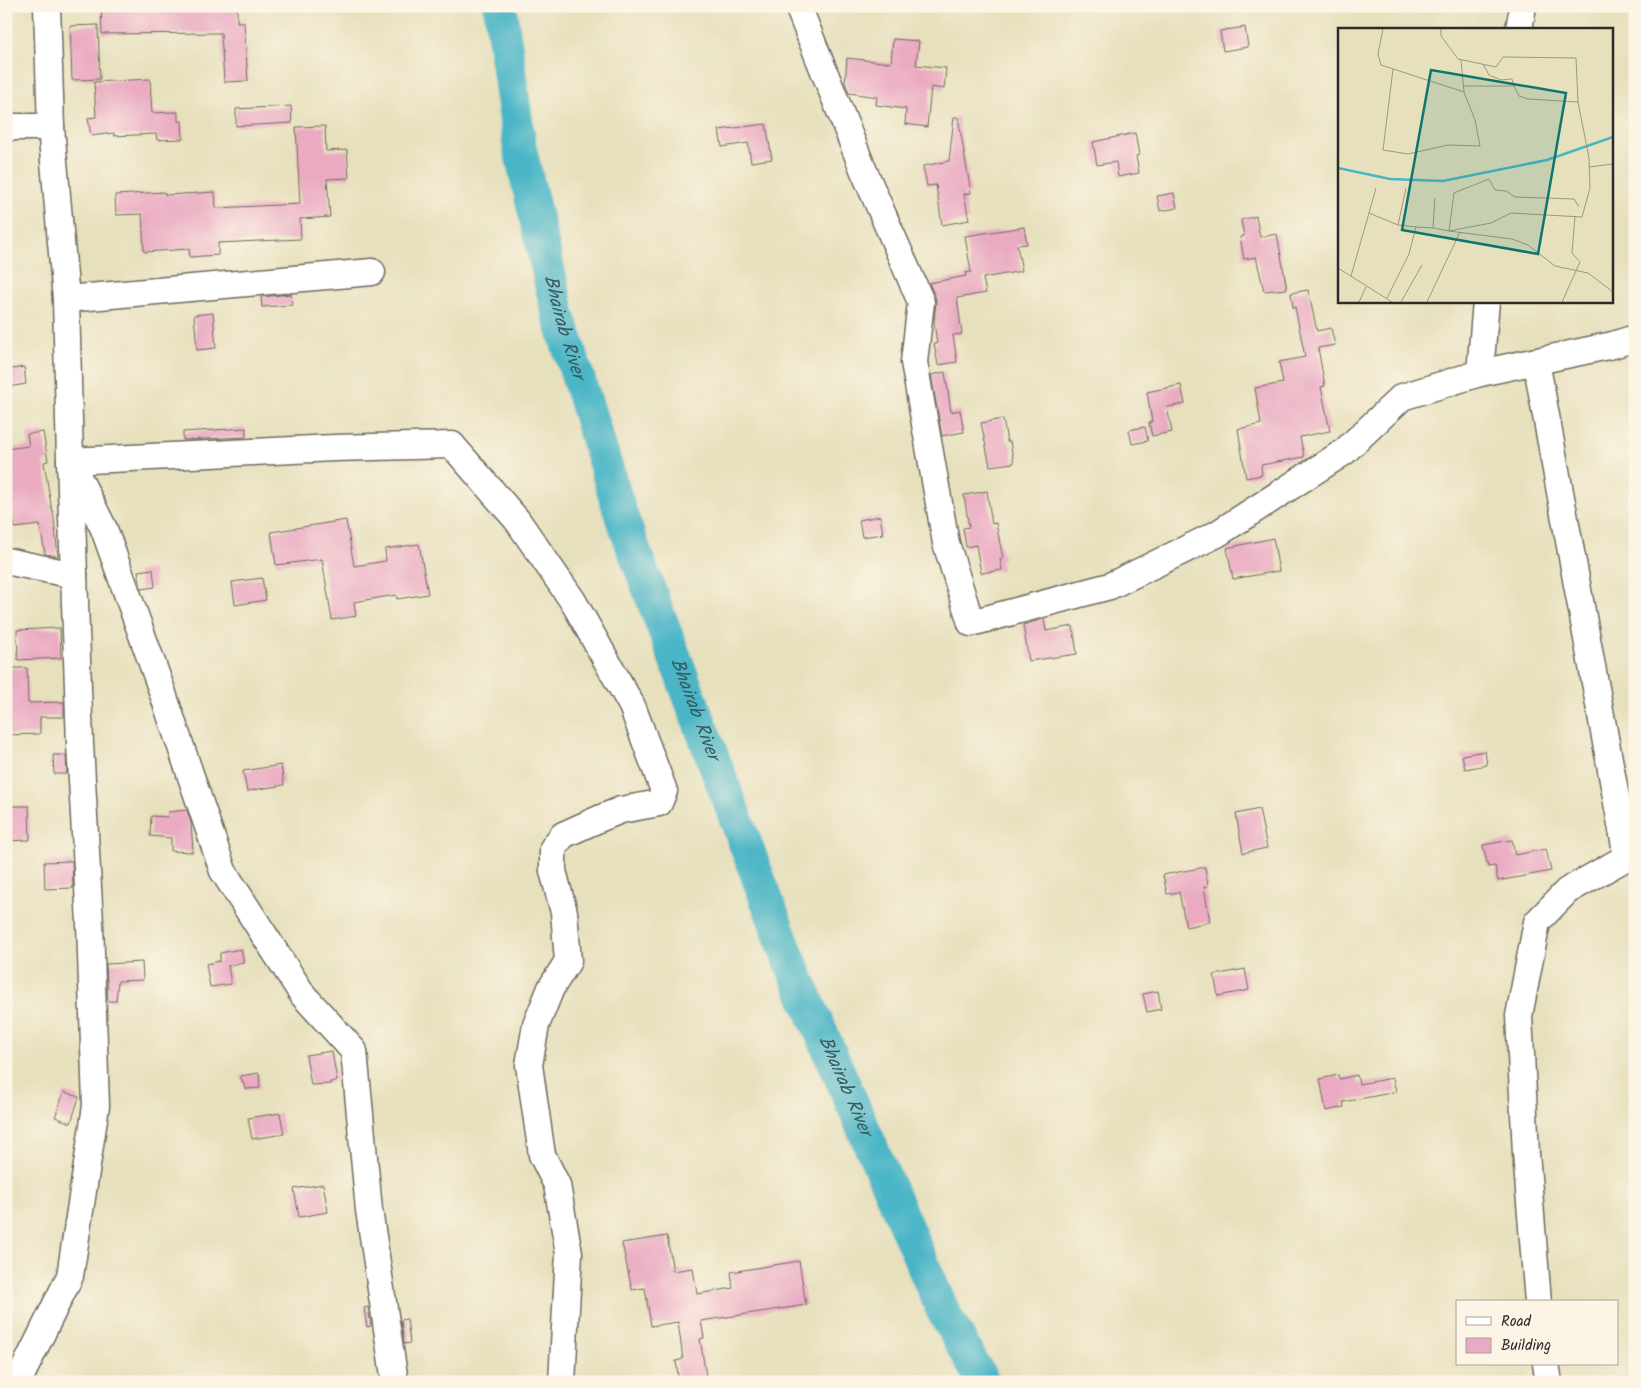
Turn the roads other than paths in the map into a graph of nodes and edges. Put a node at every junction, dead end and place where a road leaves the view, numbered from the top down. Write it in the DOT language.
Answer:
graph roads {
  1 [pos="47,6"];
  2 [pos="798,6"];
  3 [pos="1523,6"];
  4 [pos="1519,28"];
  5 [pos="6,127"];
  6 [pos="52,127"];
  7 [pos="372,272"];
  8 [pos="66,299"];
  9 [pos="1486,302"];
  10 [pos="1635,338"];
  11 [pos="1536,361"];
  12 [pos="1480,373"];
  13 [pos="70,461"];
  14 [pos="6,561"];
  15 [pos="74,575"];
  16 [pos="1631,855"];
  17 [pos="1538,1300"];
  18 [pos="1546,1366"];
  19 [pos="18,1382"];
  20 [pos="395,1382"];
  21 [pos="562,1382"];
  22 [pos="1549,1382"];
  1 -- 6 [label="street"];
  2 -- 12 [label="street"];
  3 -- 4 [label="street"];
  5 -- 6 [label="street"];
  6 -- 8 [label="street"];
  7 -- 8 [label="street"];
  8 -- 13 [label="street"];
  9 -- 12 [label="street"];
  10 -- 11 [label="street"];
  11 -- 12 [label="street"];
  11 -- 16 [label="street"];
  13 -- 15 [label="street"];
  13 -- 20 [label="street"];
  13 -- 21 [label="street"];
  14 -- 15 [label="street"];
  15 -- 19 [label="street"];
  16 -- 17 [label="street"];
  18 -- 22 [label="street"];
}
